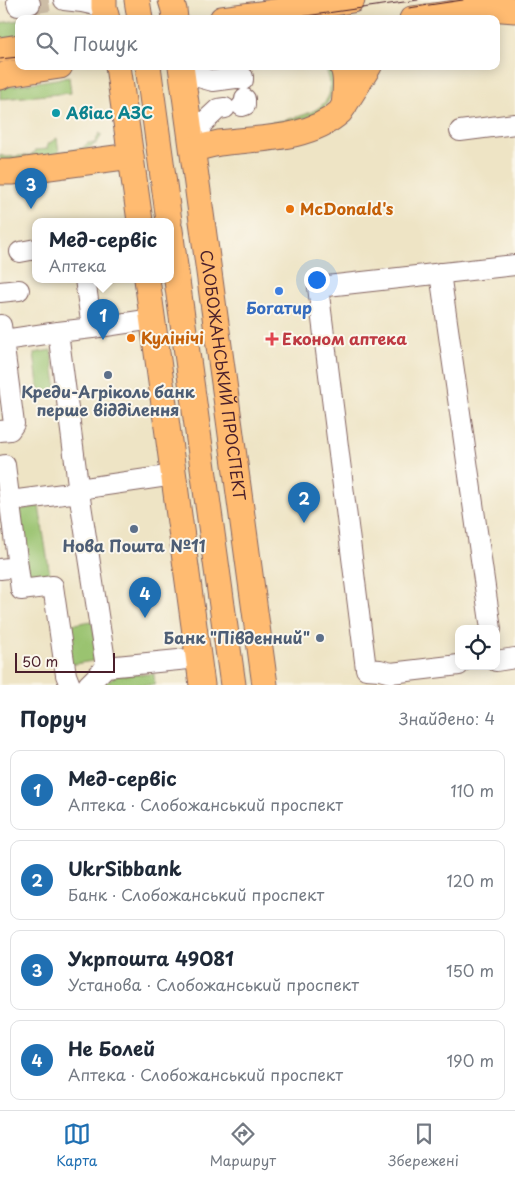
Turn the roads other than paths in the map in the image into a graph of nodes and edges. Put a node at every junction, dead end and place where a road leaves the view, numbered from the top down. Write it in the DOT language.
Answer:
graph roads {
  1 [pos="54,0"];
  2 [pos="64,0"];
  3 [pos="137,0"];
  4 [pos="352,0"];
  5 [pos="32,2"];
  6 [pos="302,4"];
  7 [pos="104,7"];
  8 [pos="515,10"];
  9 [pos="139,15"];
  10 [pos="243,15"];
  11 [pos="442,15"];
  12 [pos="15,48"];
  13 [pos="0,50"];
  14 [pos="34,70"];
  15 [pos="119,70"];
  16 [pos="149,70"];
  17 [pos="182,70"];
  18 [pos="190,70"];
  19 [pos="344,70"];
  20 [pos="366,70"];
  21 [pos="2,75"];
  22 [pos="344,106"];
  23 [pos="515,124"];
  24 [pos="460,131"];
  25 [pos="193,149"];
  26 [pos="131,156"];
  27 [pos="0,172"];
  28 [pos="140,218"];
  29 [pos="169,218"];
  30 [pos="174,259"];
  31 [pos="515,264"];
  32 [pos="440,273"];
  33 [pos="86,283"];
  34 [pos="148,283"];
  35 [pos="153,319"];
  36 [pos="92,328"];
  37 [pos="58,332"];
  38 [pos="2,333"];
  39 [pos="0,431"];
  40 [pos="0,466"];
  41 [pos="174,475"];
  42 [pos="79,490"];
  43 [pos="10,501"];
  44 [pos="9,568"];
  45 [pos="490,625"];
  46 [pos="199,658"];
  47 [pos="515,658"];
  48 [pos="500,660"];
  49 [pos="455,665"];
  50 [pos="106,667"];
  51 [pos="70,685"];
  52 [pos="88,685"];
  53 [pos="202,685"];
  54 [pos="233,685"];
  55 [pos="265,685"];
  1 -- 5 [label="lane"];
  2 -- 7 [label="lane"];
  3 -- 9 [label="main road"];
  4 -- 6 [label="main road"];
  6 -- 10 [label="main road"];
  8 -- 11 [label="main road"];
  12 -- 13 [label="main road"];
  14 -- 21 [label="main road"];
  15 -- 26 [label="main road"];
  16 -- 29 [label="main road"];
  17 -- 25 [label="main road, СЛОБОЖАНСЬКИЙ ПРОСПЕКТ"];
  18 -- 25 [label="lane"];
  19 -- 22 [label="main road"];
  20 -- 22 [label="main road"];
  22 -- 25 [label="main road"];
  23 -- 24 [label="lane"];
  25 -- 55 [label="main road, СЛОБОЖАНСЬКИЙ ПРОСПЕКТ"];
  26 -- 27 [label="main road"];
  26 -- 28 [label="main road"];
  30 -- 54 [label="main road, СЛОБОЖАНСЬКИЙ ПРОСПЕКТ"];
  31 -- 32 [label="lane"];
  32 -- 45 [label="lane"];
  32 -- 49 [label="lane"];
  33 -- 36 [label="lane"];
  34 -- 35 [label="main road"];
  35 -- 36 [label="lane"];
  35 -- 41 [label="main road"];
  36 -- 37 [label="lane"];
  37 -- 38 [label="lane"];
  37 -- 42 [label="lane"];
  38 -- 39 [label="lane"];
  40 -- 43 [label="lane"];
  41 -- 42 [label="lane"];
  41 -- 46 [label="main road"];
  42 -- 43 [label="lane"];
  42 -- 50 [label="lane"];
  43 -- 44 [label="lane"];
  44 -- 51 [label="lane"];
  46 -- 50 [label="lane"];
  46 -- 53 [label="main road"];
  47 -- 48 [label="lane"];
  50 -- 52 [label="lane"];
}
